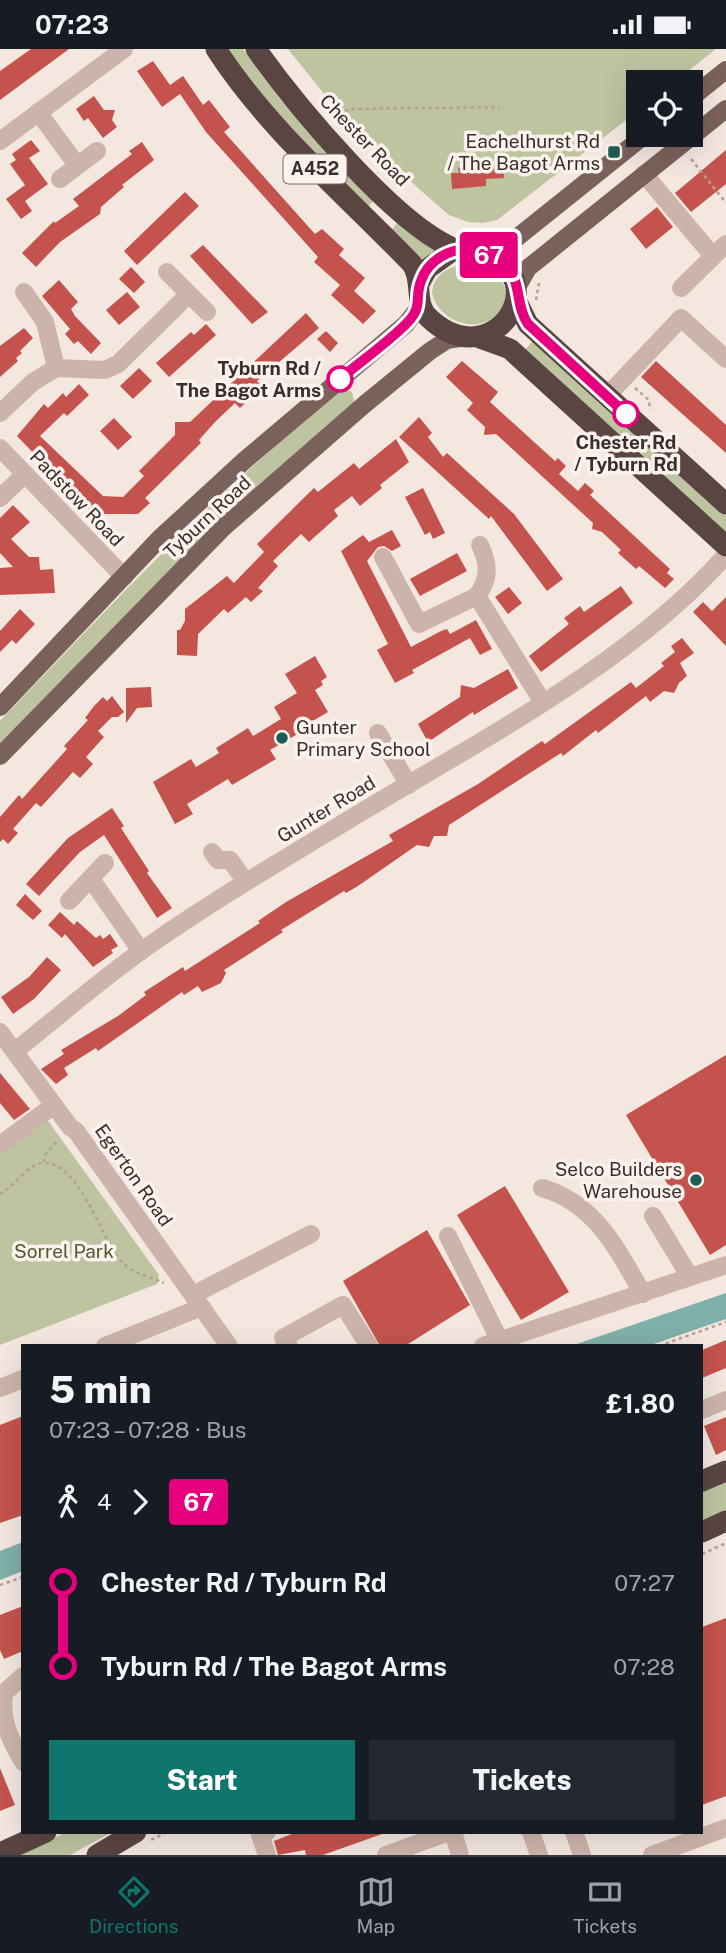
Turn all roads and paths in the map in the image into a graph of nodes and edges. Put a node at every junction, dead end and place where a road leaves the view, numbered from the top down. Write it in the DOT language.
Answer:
graph roads {
  1 [pos="124,49"];
  2 [pos="216,49"];
  3 [pos="256,49"];
  4 [pos="726,70"];
  5 [pos="703,88"];
  6 [pos="500,107"];
  7 [pos="726,109"];
  8 [pos="38,111"];
  9 [pos="316,124"];
  10 [pos="703,128"];
  11 [pos="0,141"];
  12 [pos="630,147"];
  13 [pos="679,147"];
  14 [pos="681,147"];
  15 [pos="97,151"];
  16 [pos="77,165"];
  17 [pos="644,174"];
  18 [pos="60,179"];
  19 [pos="397,188"];
  20 [pos="405,196"];
  21 [pos="726,203"];
  22 [pos="455,249"];
  23 [pos="720,250"];
  24 [pos="482,252"];
  25 [pos="167,272"];
  26 [pos="540,278"];
  27 [pos="420,282"];
  28 [pos="681,288"];
  29 [pos="24,292"];
  30 [pos="188,295"];
  31 [pos="523,299"];
  32 [pos="420,306"];
  33 [pos="207,311"];
  34 [pos="471,337"];
  35 [pos="726,359"];
  36 [pos="56,369"];
  37 [pos="613,390"];
  38 [pos="0,413"];
  39 [pos="651,417"];
  40 [pos="0,448"];
  41 [pos="24,475"];
  42 [pos="0,498"];
  43 [pos="726,504"];
  44 [pos="480,545"];
  45 [pos="726,546"];
  46 [pos="726,555"];
  47 [pos="383,557"];
  48 [pos="124,577"];
  49 [pos="477,596"];
  50 [pos="542,701"];
  51 [pos="0,706"];
  52 [pos="378,733"];
  53 [pos="0,756"];
  54 [pos="409,785"];
  55 [pos="212,852"];
  56 [pos="105,863"];
  57 [pos="91,879"];
  58 [pos="246,882"];
  59 [pos="69,901"];
  60 [pos="141,951"];
  61 [pos="0,1032"];
  62 [pos="15,1051"];
  63 [pos="54,1105"];
  64 [pos="70,1127"];
  65 [pos="0,1145"];
  66 [pos="44,1163"];
  67 [pos="542,1188"];
  68 [pos="0,1194"];
  69 [pos="653,1216"];
  70 [pos="312,1234"];
  71 [pos="448,1236"];
  72 [pos="726,1265"];
  73 [pos="690,1277"];
  74 [pos="643,1294"];
  75 [pos="197,1300"];
  76 [pos="726,1322"];
  77 [pos="491,1343"];
  78 [pos="109,1344"];
  79 [pos="228,1344"];
  80 [pos="288,1344"];
  81 [pos="364,1344"];
  82 [pos="665,1344"];
  83 [pos="21,1380"];
  84 [pos="0,1388"];
  85 [pos="726,1400"];
  86 [pos="703,1410"];
  87 [pos="726,1471"];
  88 [pos="703,1478"];
  89 [pos="726,1521"];
  90 [pos="703,1532"];
  91 [pos="726,1543"];
  92 [pos="703,1554"];
  93 [pos="21,1578"];
  94 [pos="0,1585"];
  95 [pos="21,1678"];
  96 [pos="21,1759"];
  97 [pos="726,1828"];
  98 [pos="42,1834"];
  99 [pos="133,1834"];
  100 [pos="262,1834"];
  101 [pos="445,1834"];
  102 [pos="452,1834"];
  103 [pos="532,1834"];
  104 [pos="575,1834"];
  105 [pos="0,1853"];
  106 [pos="97,1855"];
  107 [pos="267,1855"];
  108 [pos="386,1855"];
  109 [pos="460,1855"];
  110 [pos="539,1855"];
  111 [pos="582,1855"];
  112 [pos="652,1855"];
  1 -- 8 [label="street"];
  2 -- 27 [label="highway, A452"];
  3 -- 9 [label="highway, Chester Road / A452"];
  4 -- 5 [label="main road"];
  6 -- 9 [label="path"];
  7 -- 10 [label="main road"];
  8 -- 11 [label="street"];
  8 -- 16 [label="street"];
  9 -- 22 [label="highway, Chester Road / A452"];
  12 -- 24 [label="main road"];
  13 -- 17 [label="main road"];
  14 -- 21 [label="path"];
  15 -- 16 [label="street"];
  16 -- 18 [label="street"];
  17 -- 23 [label="street"];
  17 -- 31 [label="main road"];
  19 -- 20 [label="path"];
  22 -- 24 [label="highway"];
  22 -- 27 [label="highway"];
  23 -- 28 [label="street"];
  24 -- 31 [label="highway"];
  25 -- 30 [label="street"];
  26 -- 31 [label="path"];
  27 -- 32 [label="highway"];
  29 -- 36 [label="street"];
  30 -- 33 [label="street"];
  30 -- 36 [label="street"];
  31 -- 34 [label="highway"];
  31 -- 37 [label="highway"];
  32 -- 34 [label="highway"];
  32 -- 48 [label="main road, Tyburn Road"];
  34 -- 45 [label="highway"];
  34 -- 53 [label="main road, Tyburn Road"];
  35 -- 37 [label="street"];
  36 -- 38 [label="street"];
  37 -- 39 [label="path"];
  37 -- 43 [label="highway"];
  40 -- 41 [label="street, Padstow Road"];
  41 -- 42 [label="street"];
  41 -- 48 [label="street, Padstow Road"];
  44 -- 49 [label="street"];
  46 -- 50 [label="street, Gunter Road"];
  47 -- 49 [label="street"];
  48 -- 51 [label="main road, Tyburn Road"];
  49 -- 50 [label="street"];
  50 -- 54 [label="street, Gunter Road"];
  52 -- 54 [label="street"];
  54 -- 58 [label="street, Gunter Road"];
  55 -- 58 [label="street"];
  56 -- 57 [label="street"];
  57 -- 59 [label="street"];
  57 -- 60 [label="street"];
  58 -- 60 [label="street, Gunter Road"];
  60 -- 62 [label="street, Gunter Road"];
  61 -- 62 [label="street, Egerton Road"];
  62 -- 63 [label="street, Egerton Road"];
  63 -- 64 [label="street, Egerton Road"];
  63 -- 65 [label="street"];
  64 -- 66 [label="path"];
  64 -- 75 [label="street, Egerton Road"];
  66 -- 68 [label="path"];
  66 -- 75 [label="path"];
  67 -- 74 [label="street"];
  69 -- 73 [label="street"];
  70 -- 75 [label="street"];
  71 -- 77 [label="street"];
  72 -- 73 [label="street"];
  73 -- 74 [label="street"];
  74 -- 77 [label="street"];
  75 -- 78 [label="street"];
  75 -- 79 [label="street, Egerton Road"];
  76 -- 82 [label="path"];
  80 -- 81 [label="street"];
  83 -- 84 [label="street"];
  85 -- 86 [label="street"];
  87 -- 88 [label="highway"];
  89 -- 90 [label="highway"];
  91 -- 92 [label="path"];
  93 -- 94 [label="path"];
  95 -- 96 [label="street"];
  97 -- 112 [label="street"];
  98 -- 105 [label="highway"];
  99 -- 106 [label="highway"];
  100 -- 107 [label="street"];
  101 -- 108 [label="street"];
  102 -- 109 [label="street"];
  103 -- 110 [label="street"];
  104 -- 111 [label="street"];
}
